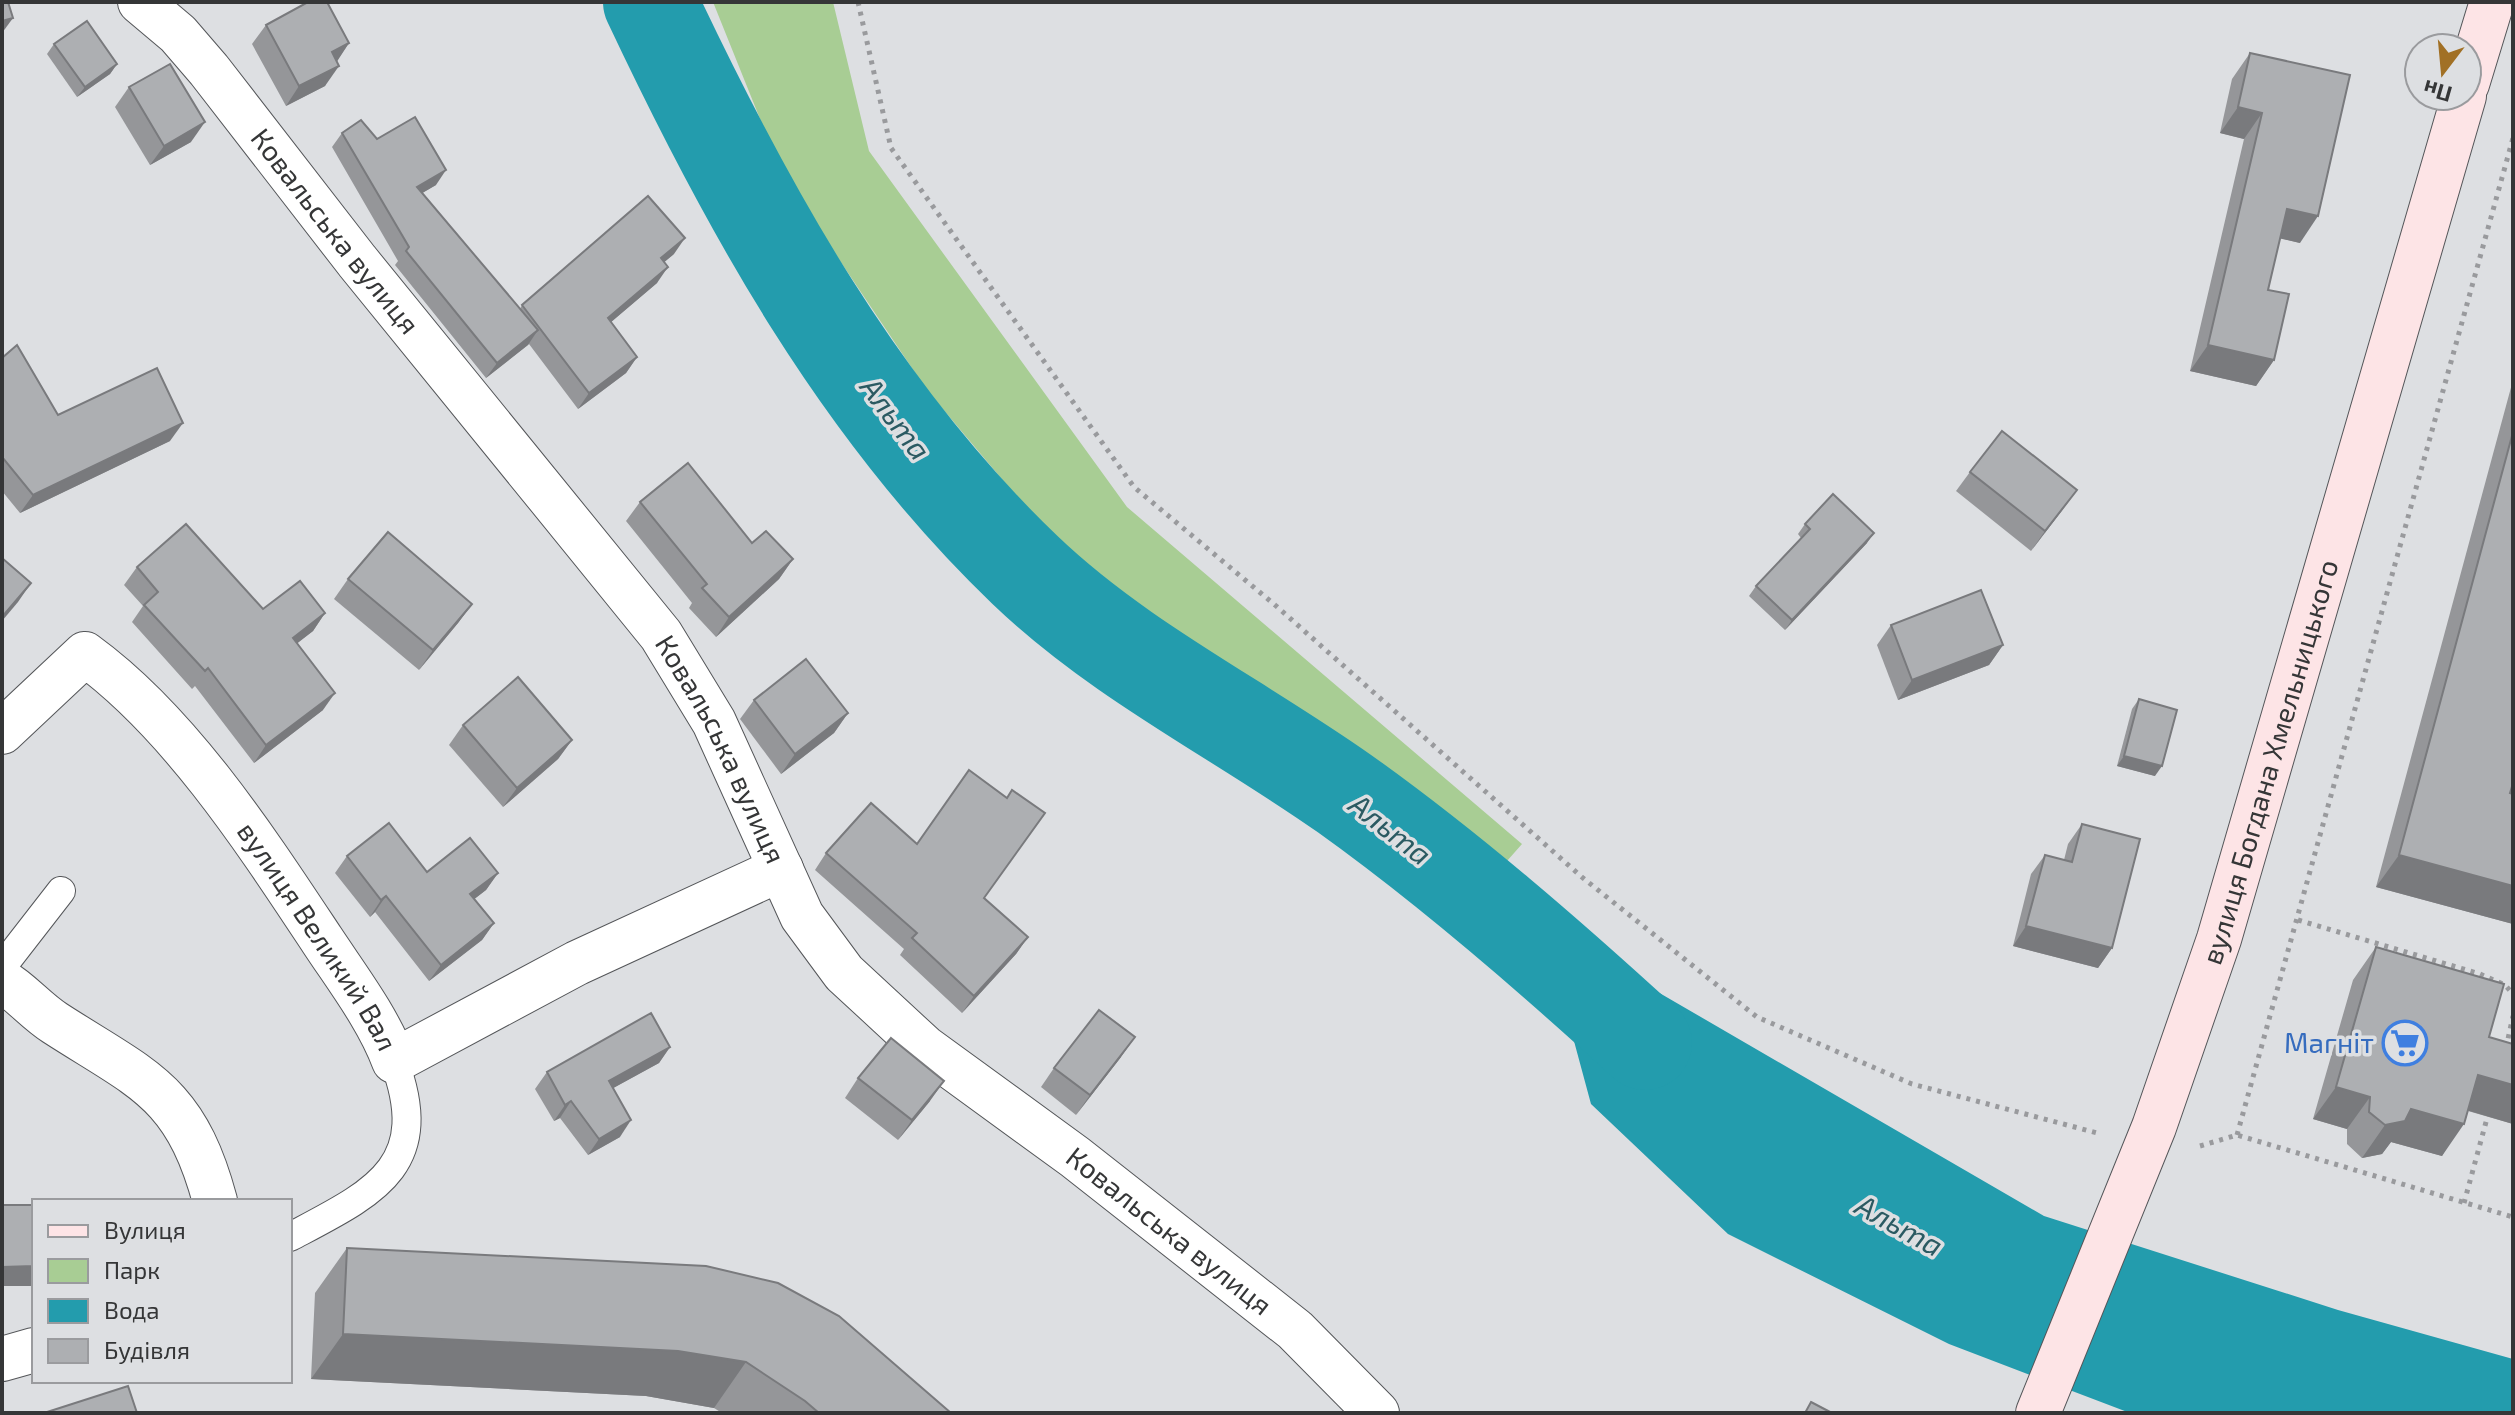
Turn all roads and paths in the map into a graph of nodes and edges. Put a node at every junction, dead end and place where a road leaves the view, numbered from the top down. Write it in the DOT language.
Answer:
graph roads {
  1 [pos="140,2"];
  2 [pos="858,2"];
  3 [pos="2492,2"];
  4 [pos="2483,32"];
  5 [pos="2459,112"];
  6 [pos="2513,138"];
  7 [pos="2,732"];
  8 [pos="781,869"];
  9 [pos="61,891"];
  10 [pos="2298,920"];
  11 [pos="2,967"];
  12 [pos="2,981"];
  13 [pos="2513,994"];
  14 [pos="2513,1016"];
  15 [pos="2505,1051"];
  16 [pos="394,1061"];
  17 [pos="2493,1095"];
  18 [pos="2106,1135"];
  19 [pos="214,1199"];
  20 [pos="2464,1203"];
  21 [pos="2513,1217"];
  22 [pos="292,1236"];
  23 [pos="32,1351"];
  24 [pos="2,1359"];
  25 [pos="1377,1413"];
  26 [pos="2038,1413"];
  1 -- 8 [label="street, Ковальська вулиця"];
  2 -- 18 [label="path"];
  3 -- 4 [label="main road"];
  5 -- 26 [label="main road, вулиця Богдана Хмельницького"];
  6 -- 10 [label="path"];
  7 -- 16 [label="street, вулиця Великий Вал"];
  8 -- 16 [label="street, вулиця Великий Вал"];
  8 -- 25 [label="street, Ковальська вулиця"];
  9 -- 11 [label="lane"];
  10 -- 13 [label="path"];
  10 -- 20 [label="path"];
  12 -- 19 [label="street"];
  14 -- 15 [label="path"];
  16 -- 22 [label="lane"];
  17 -- 20 [label="path"];
  20 -- 21 [label="path"];
  23 -- 24 [label="street"];
}
